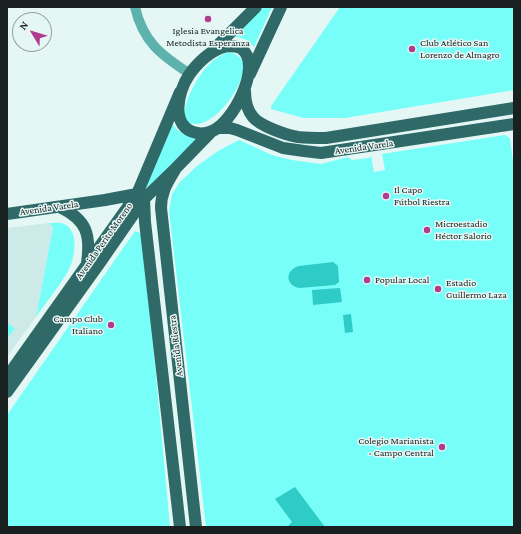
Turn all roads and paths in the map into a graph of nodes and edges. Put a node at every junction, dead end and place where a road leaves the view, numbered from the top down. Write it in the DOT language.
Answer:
graph roads {
  1 [pos="135,7"];
  2 [pos="256,7"];
  3 [pos="281,7"];
  4 [pos="209,54"];
  5 [pos="190,74"];
  6 [pos="248,79"];
  7 [pos="245,91"];
  8 [pos="180,92"];
  9 [pos="514,109"];
  10 [pos="514,124"];
  11 [pos="215,130"];
  12 [pos="176,168"];
  13 [pos="141,196"];
  14 [pos="60,207"];
  15 [pos="7,214"];
  16 [pos="130,219"];
  17 [pos="145,222"];
  18 [pos="87,265"];
  19 [pos="175,341"];
  20 [pos="158,343"];
  21 [pos="7,377"];
  22 [pos="7,392"];
  23 [pos="180,527"];
  24 [pos="196,527"];
  1 -- 5 [label="street"];
  2 -- 4 [label="main road"];
  3 -- 6 [label="main road"];
  4 -- 5 [label="main road"];
  4 -- 6 [label="main road"];
  5 -- 8 [label="main road"];
  6 -- 7 [label="main road"];
  7 -- 9 [label="main road, Avenida Varela"];
  7 -- 11 [label="main road"];
  8 -- 11 [label="main road"];
  8 -- 13 [label="main road, Avenida Perito Moreno"];
  10 -- 11 [label="main road, Avenida Varela"];
  11 -- 12 [label="main road, Avenida Perito Moreno"];
  12 -- 13 [label="main road, Avenida Perito Moreno"];
  12 -- 19 [label="main road, Avenida Riestra"];
  13 -- 14 [label="main road, Avenida Varela"];
  13 -- 16 [label="main road, Avenida Perito Moreno"];
  13 -- 17 [label="main road, Avenida Riestra"];
  13 -- 18 [label="main road, Avenida Perito Moreno"];
  14 -- 15 [label="main road, Avenida Varela"];
  14 -- 18 [label="main road"];
  16 -- 17 [label="main road"];
  16 -- 22 [label="main road, Avenida Perito Moreno"];
  17 -- 20 [label="main road, Avenida Riestra"];
  18 -- 21 [label="main road, Avenida Perito Moreno"];
  19 -- 20 [label="main road"];
  19 -- 24 [label="main road, Avenida Riestra"];
  20 -- 23 [label="main road, Avenida Riestra"];
}
